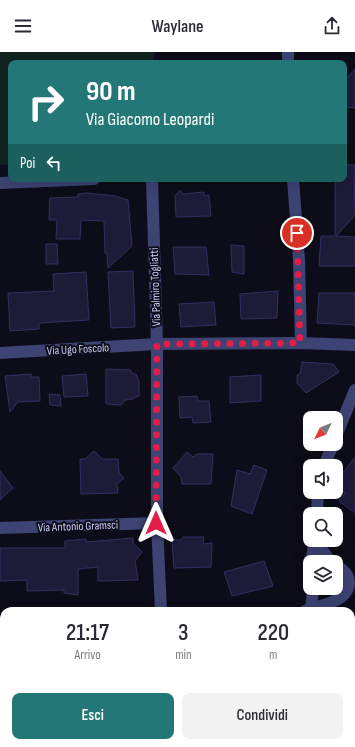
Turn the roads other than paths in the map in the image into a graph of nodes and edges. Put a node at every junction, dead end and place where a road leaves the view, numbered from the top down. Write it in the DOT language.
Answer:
graph roads {
  1 [pos="24,182"];
  2 [pos="152,182"];
  3 [pos="294,182"];
  4 [pos="0,183"];
  5 [pos="300,343"];
  6 [pos="157,344"];
  7 [pos="355,345"];
  8 [pos="0,353"];
  9 [pos="355,390"];
  10 [pos="343,419"];
  11 [pos="156,523"];
  12 [pos="0,528"];
  13 [pos="355,566"];
  14 [pos="343,567"];
  15 [pos="343,571"];
  16 [pos="351,584"];
  17 [pos="314,595"];
  18 [pos="318,595"];
  19 [pos="161,607"];
  20 [pos="316,607"];
  21 [pos="317,607"];
  22 [pos="321,607"];
  1 -- 4 [label="street"];
  2 -- 6 [label="street, Via Palmiro Togliatti"];
  3 -- 5 [label="street"];
  5 -- 6 [label="street, Via Ugo Foscolo"];
  5 -- 7 [label="street, Via Ugo Foscolo"];
  6 -- 8 [label="street, Via Ugo Foscolo"];
  6 -- 11 [label="street, Via Palmiro Togliatti"];
  9 -- 10 [label="street"];
  11 -- 12 [label="street, Via Antonio Gramsci"];
  11 -- 19 [label="street, Via Palmiro Togliatti"];
  13 -- 14 [label="street"];
  15 -- 16 [label="street"];
  16 -- 22 [label="street"];
  17 -- 20 [label="street"];
  18 -- 21 [label="street"];
}
